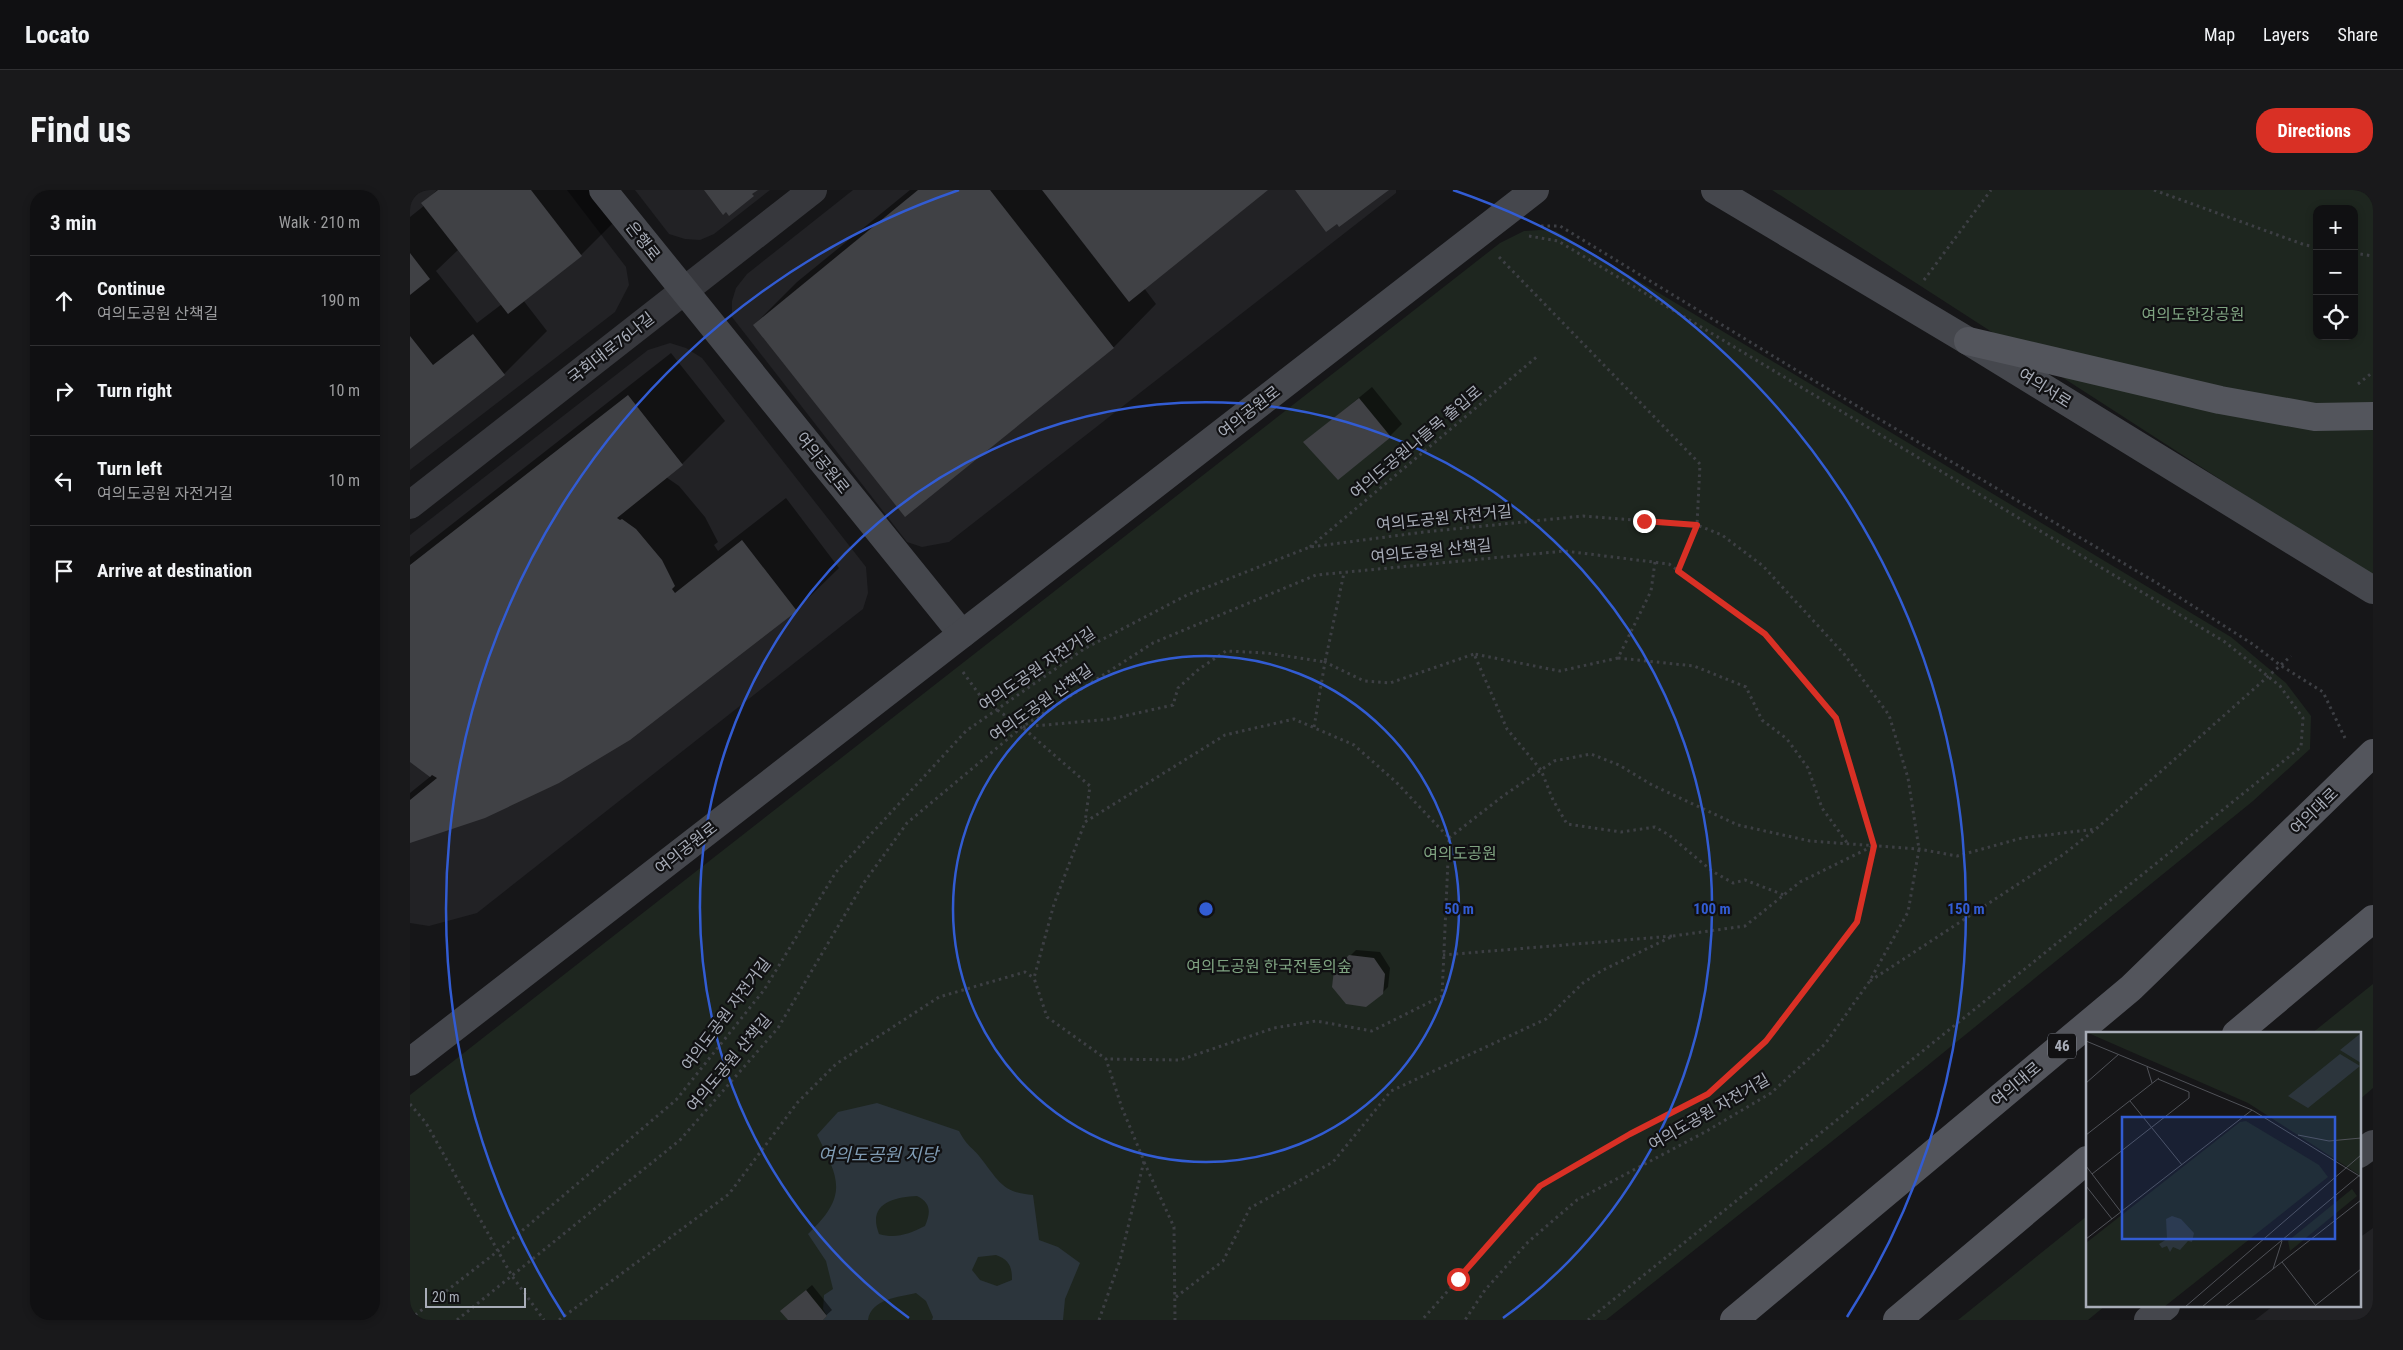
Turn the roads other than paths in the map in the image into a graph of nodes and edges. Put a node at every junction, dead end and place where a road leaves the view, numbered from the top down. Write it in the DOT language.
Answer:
graph roads {
  1 [pos="603,190"];
  2 [pos="813,190"];
  3 [pos="1536,190"];
  4 [pos="1715,190"];
  5 [pos="683,292"];
  6 [pos="1968,340"];
  7 [pos="2373,416"];
  8 [pos="410,505"];
  9 [pos="2373,590"];
  10 [pos="962,634"];
  11 [pos="2366,760"];
  12 [pos="2373,919"];
  13 [pos="2238,1032"];
  14 [pos="410,1062"];
  15 [pos="2373,1144"];
  16 [pos="2360,1153"];
  17 [pos="2086,1161"];
  18 [pos="2163,1308"];
  19 [pos="1734,1320"];
  20 [pos="1897,1320"];
  21 [pos="2148,1320"];
  1 -- 5 [label="street, 은행로"];
  2 -- 5 [label="street, 국회대로76나길"];
  3 -- 10 [label="street, 여의공원로"];
  4 -- 6 [label="street, 여의서로"];
  5 -- 8 [label="street, 국회대로76나길"];
  5 -- 10 [label="street, 여의공원로"];
  6 -- 7 [label="main road"];
  6 -- 9 [label="street, 여의서로"];
  10 -- 14 [label="street, 여의공원로"];
  11 -- 19 [label="main road, 여의대로 / 46"];
  12 -- 13 [label="main road"];
  15 -- 16 [label="street"];
  17 -- 20 [label="main road"];
  18 -- 21 [label="street"];
}
